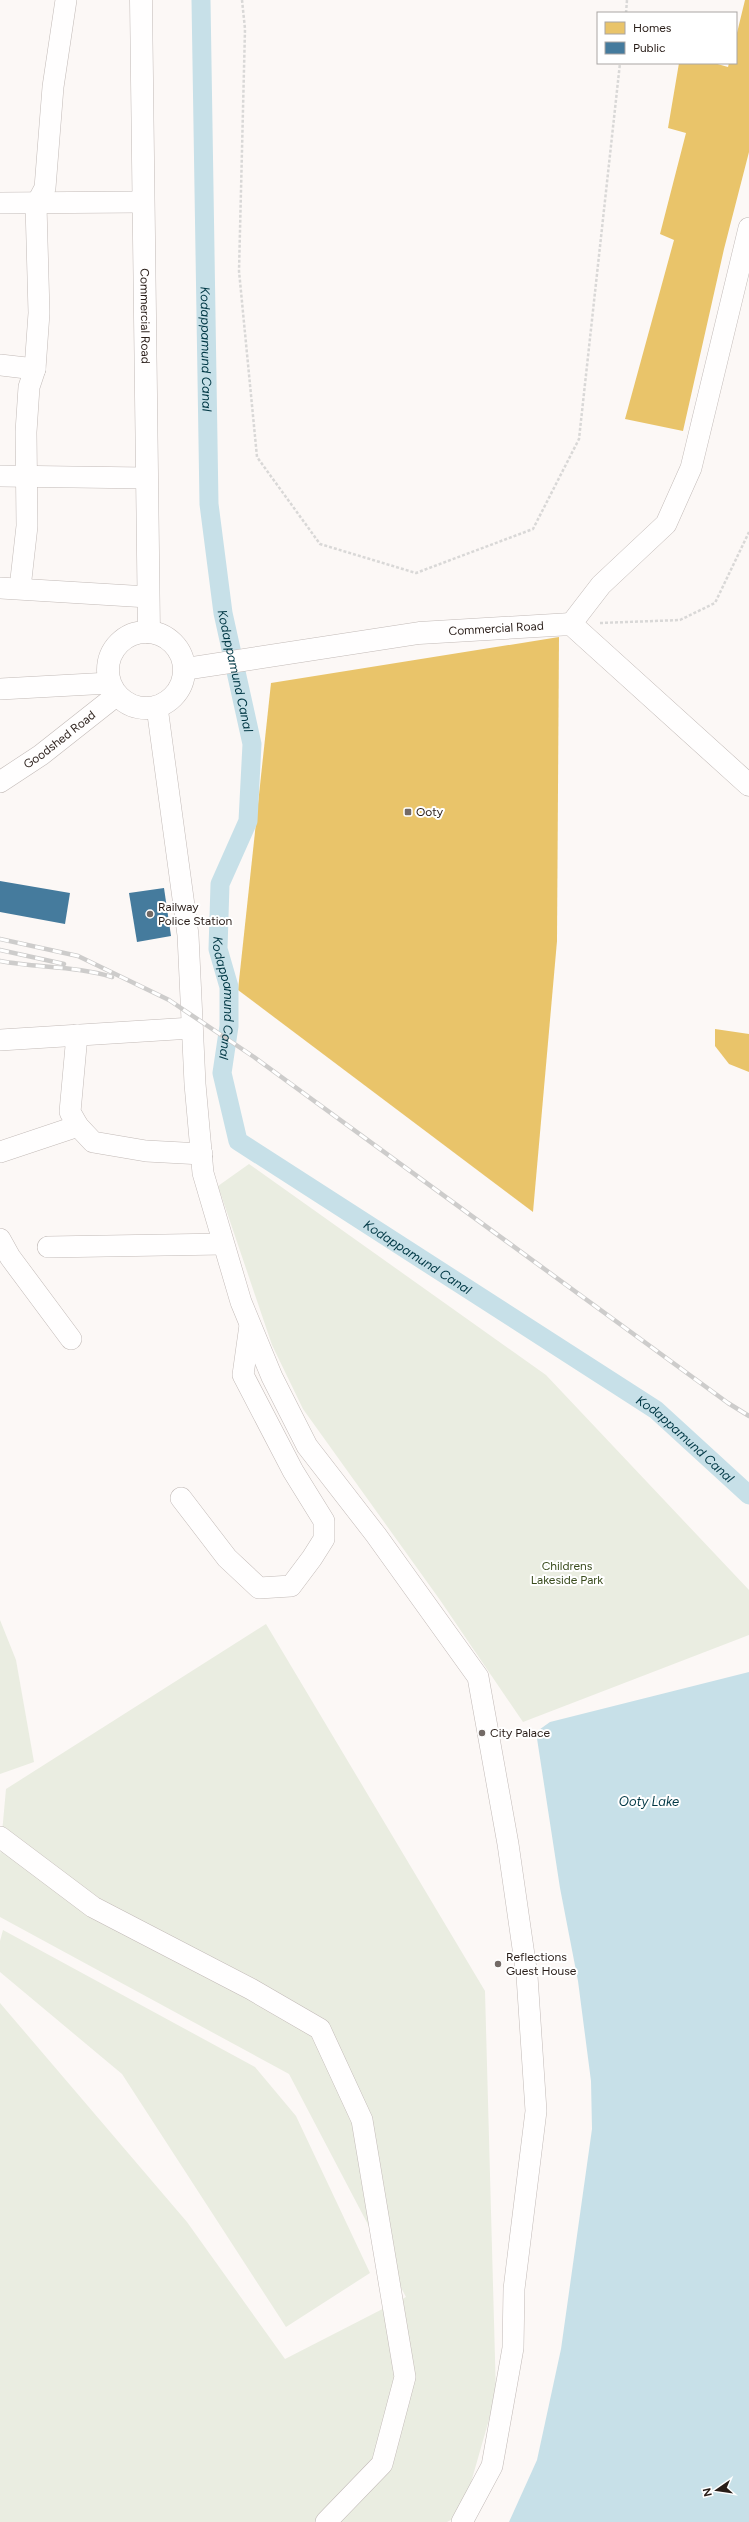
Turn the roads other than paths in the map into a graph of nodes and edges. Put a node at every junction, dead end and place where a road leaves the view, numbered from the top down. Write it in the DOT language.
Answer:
graph roads {
  1 [pos="66,0"];
  2 [pos="141,0"];
  3 [pos="0,202"];
  4 [pos="38,202"];
  5 [pos="142,202"];
  6 [pos="749,228"];
  7 [pos="0,365"];
  8 [pos="35,369"];
  9 [pos="27,474"];
  10 [pos="0,476"];
  11 [pos="146,478"];
  12 [pos="10,588"];
  13 [pos="148,597"];
  14 [pos="571,624"];
  15 [pos="149,632"];
  16 [pos="185,669"];
  17 [pos="0,689"];
  18 [pos="114,689"];
  19 [pos="157,707"];
  20 [pos="0,782"];
  21 [pos="749,785"];
  22 [pos="192,1028"];
  23 [pos="77,1035"];
  24 [pos="0,1040"];
  25 [pos="78,1126"];
  26 [pos="0,1152"];
  27 [pos="202,1154"];
  28 [pos="0,1239"];
  29 [pos="223,1244"];
  30 [pos="48,1247"];
  31 [pos="250,1324"];
  32 [pos="71,1339"];
  33 [pos="181,1498"];
  34 [pos="0,1837"];
  35 [pos="326,2522"];
  36 [pos="462,2522"];
  1 -- 4 [label="street"];
  2 -- 5 [label="main road, Commercial Road"];
  3 -- 4 [label="street"];
  4 -- 5 [label="street"];
  4 -- 8 [label="street"];
  5 -- 11 [label="main road, Commercial Road"];
  6 -- 14 [label="street"];
  7 -- 8 [label="street"];
  8 -- 9 [label="street"];
  9 -- 10 [label="street"];
  9 -- 11 [label="street"];
  9 -- 12 [label="street"];
  11 -- 13 [label="main road, Commercial Road"];
  12 -- 13 [label="street"];
  13 -- 15 [label="main road, Commercial Road"];
  14 -- 16 [label="main road, Commercial Road"];
  14 -- 21 [label="main road"];
  15 -- 16 [label="main road"];
  15 -- 18 [label="main road"];
  16 -- 19 [label="main road"];
  17 -- 18 [label="street"];
  18 -- 19 [label="main road"];
  18 -- 20 [label="street, Goodshed Road"];
  19 -- 22 [label="street"];
  22 -- 23 [label="street"];
  22 -- 27 [label="street"];
  23 -- 24 [label="street"];
  23 -- 25 [label="street"];
  25 -- 26 [label="street"];
  25 -- 27 [label="street"];
  27 -- 29 [label="street"];
  28 -- 32 [label="street"];
  29 -- 30 [label="street"];
  29 -- 31 [label="street"];
  31 -- 33 [label="street"];
  31 -- 36 [label="street"];
  34 -- 35 [label="street"];
}
